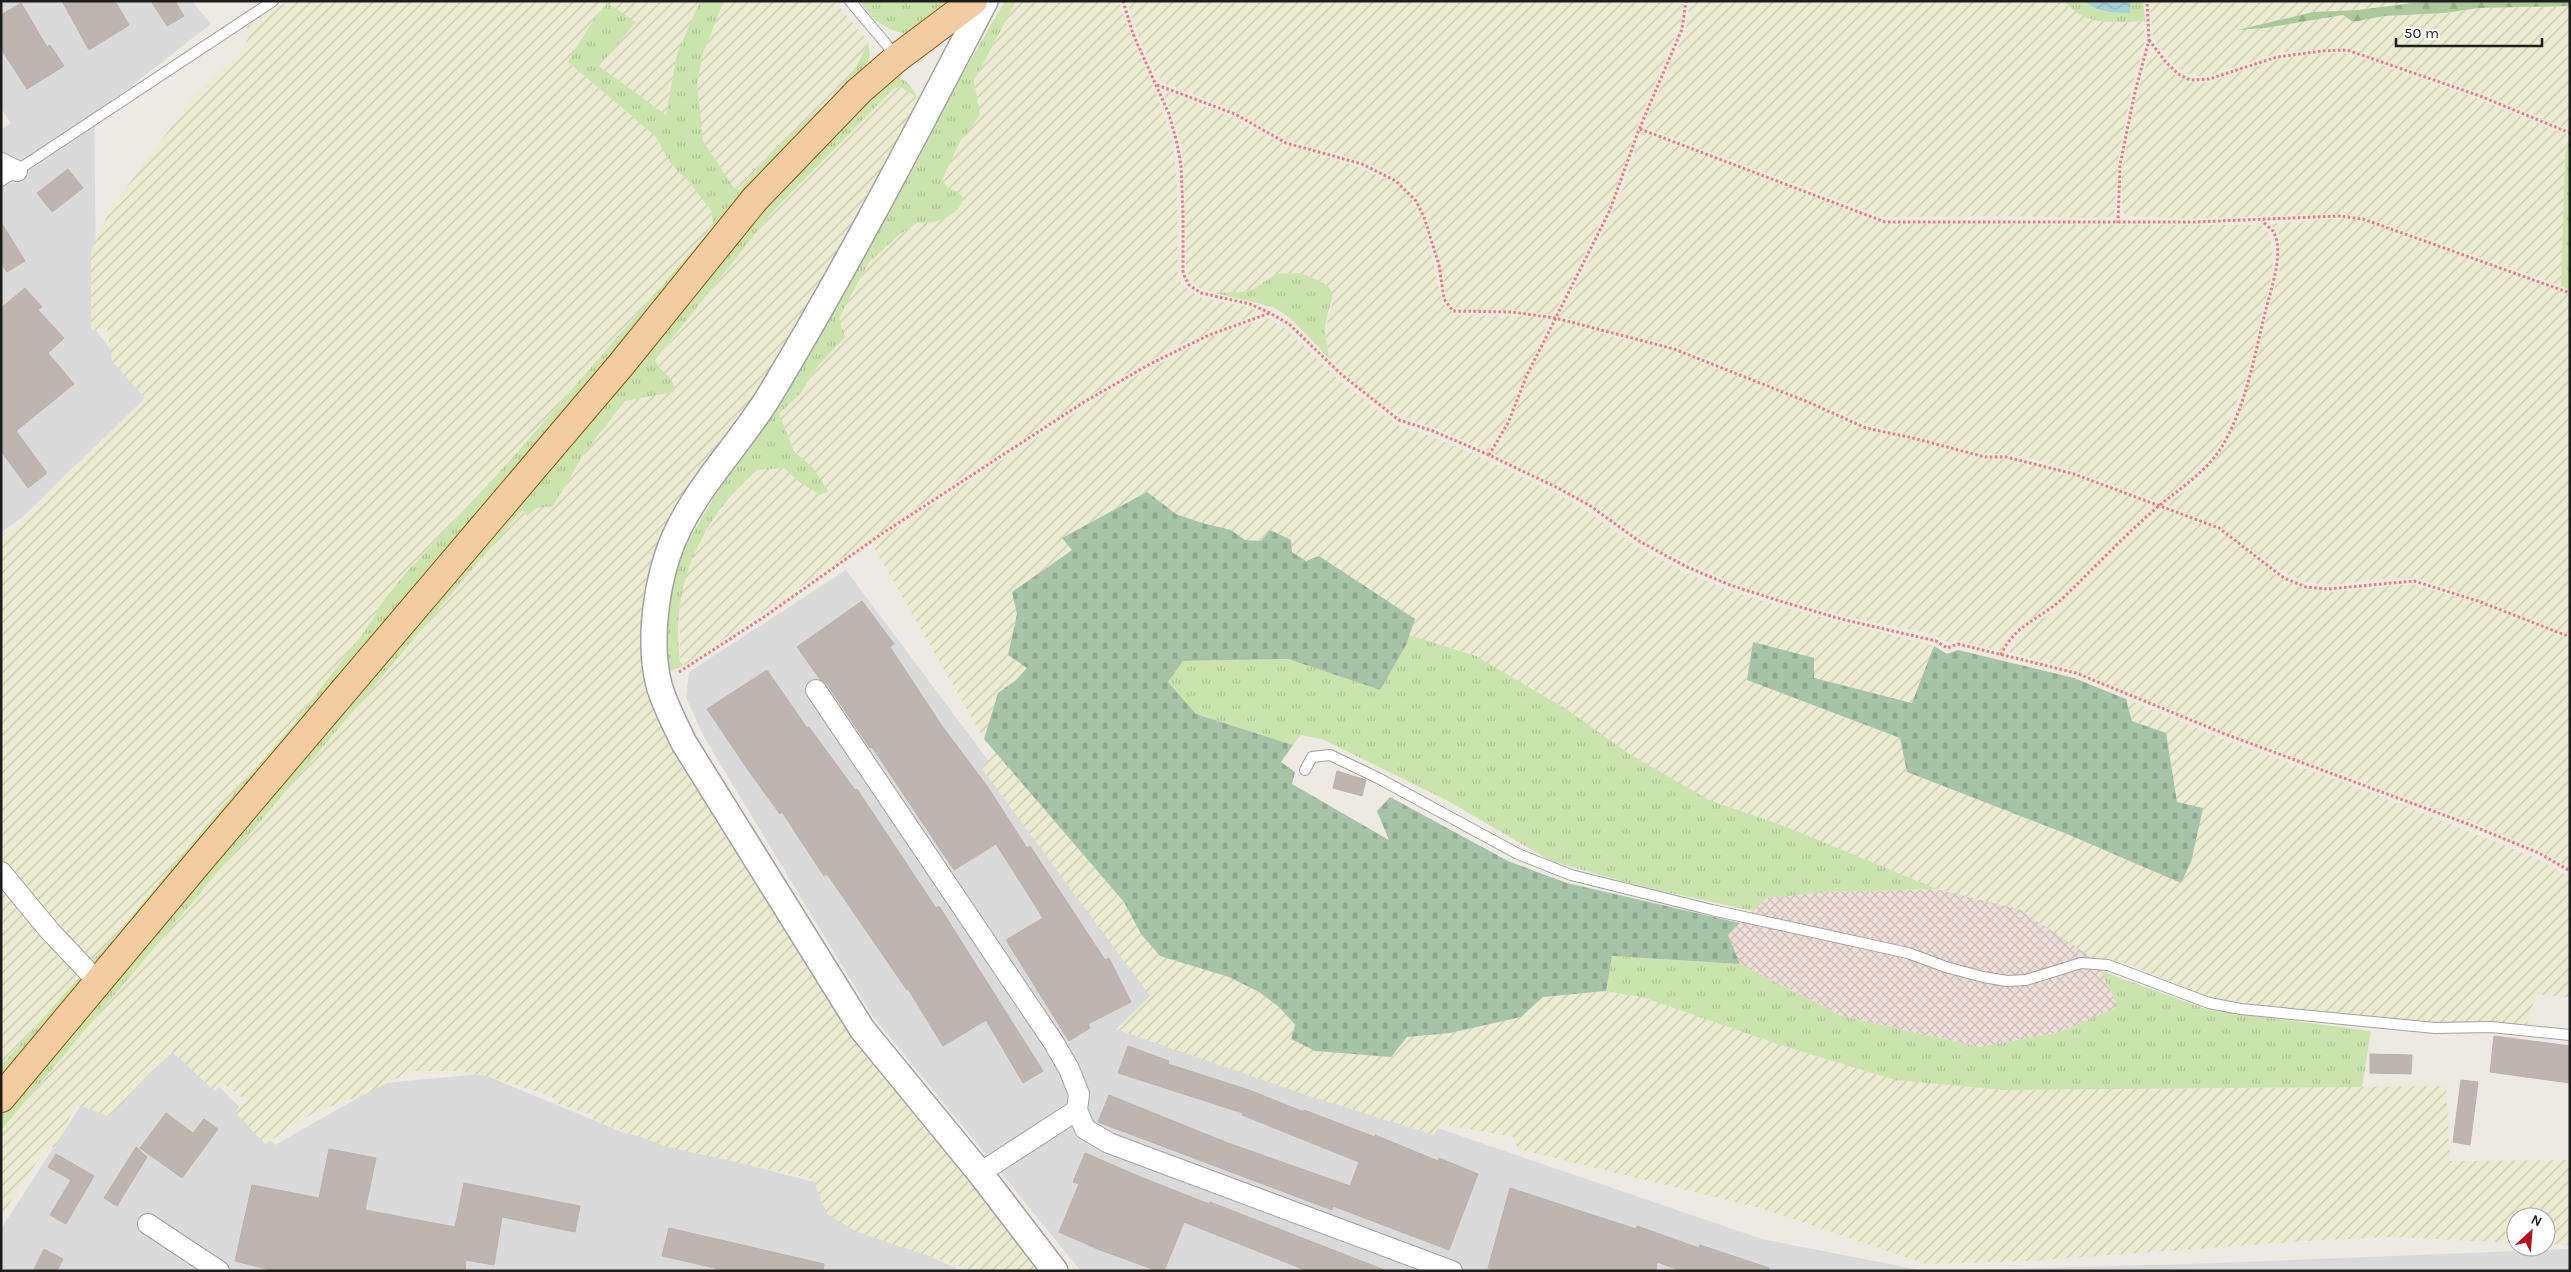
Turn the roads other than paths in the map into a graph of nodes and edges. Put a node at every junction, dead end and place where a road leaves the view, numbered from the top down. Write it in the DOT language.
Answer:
graph roads {
  1 [pos="272,1"];
  2 [pos="850,1"];
  3 [pos="973,1"];
  4 [pos="985,1"];
  5 [pos="898,58"];
  6 [pos="6,172"];
  7 [pos="816,690"];
  8 [pos="1305,770"];
  9 [pos="1,872"];
  10 [pos="98,982"];
  11 [pos="2570,1035"];
  12 [pos="1,1098"];
  13 [pos="1077,1110"];
  14 [pos="980,1173"];
  15 [pos="148,1224"];
  16 [pos="219,1271"];
  17 [pos="1055,1271"];
  18 [pos="1452,1271"];
  1 -- 6 [label="lane"];
  2 -- 5 [label="lane"];
  3 -- 5 [label="main road"];
  4 -- 14 [label="street"];
  5 -- 10 [label="main road"];
  7 -- 13 [label="street"];
  8 -- 11 [label="lane"];
  9 -- 10 [label="street"];
  10 -- 12 [label="main road"];
  13 -- 14 [label="street"];
  13 -- 18 [label="street"];
  14 -- 17 [label="street"];
  15 -- 16 [label="street"];
}
